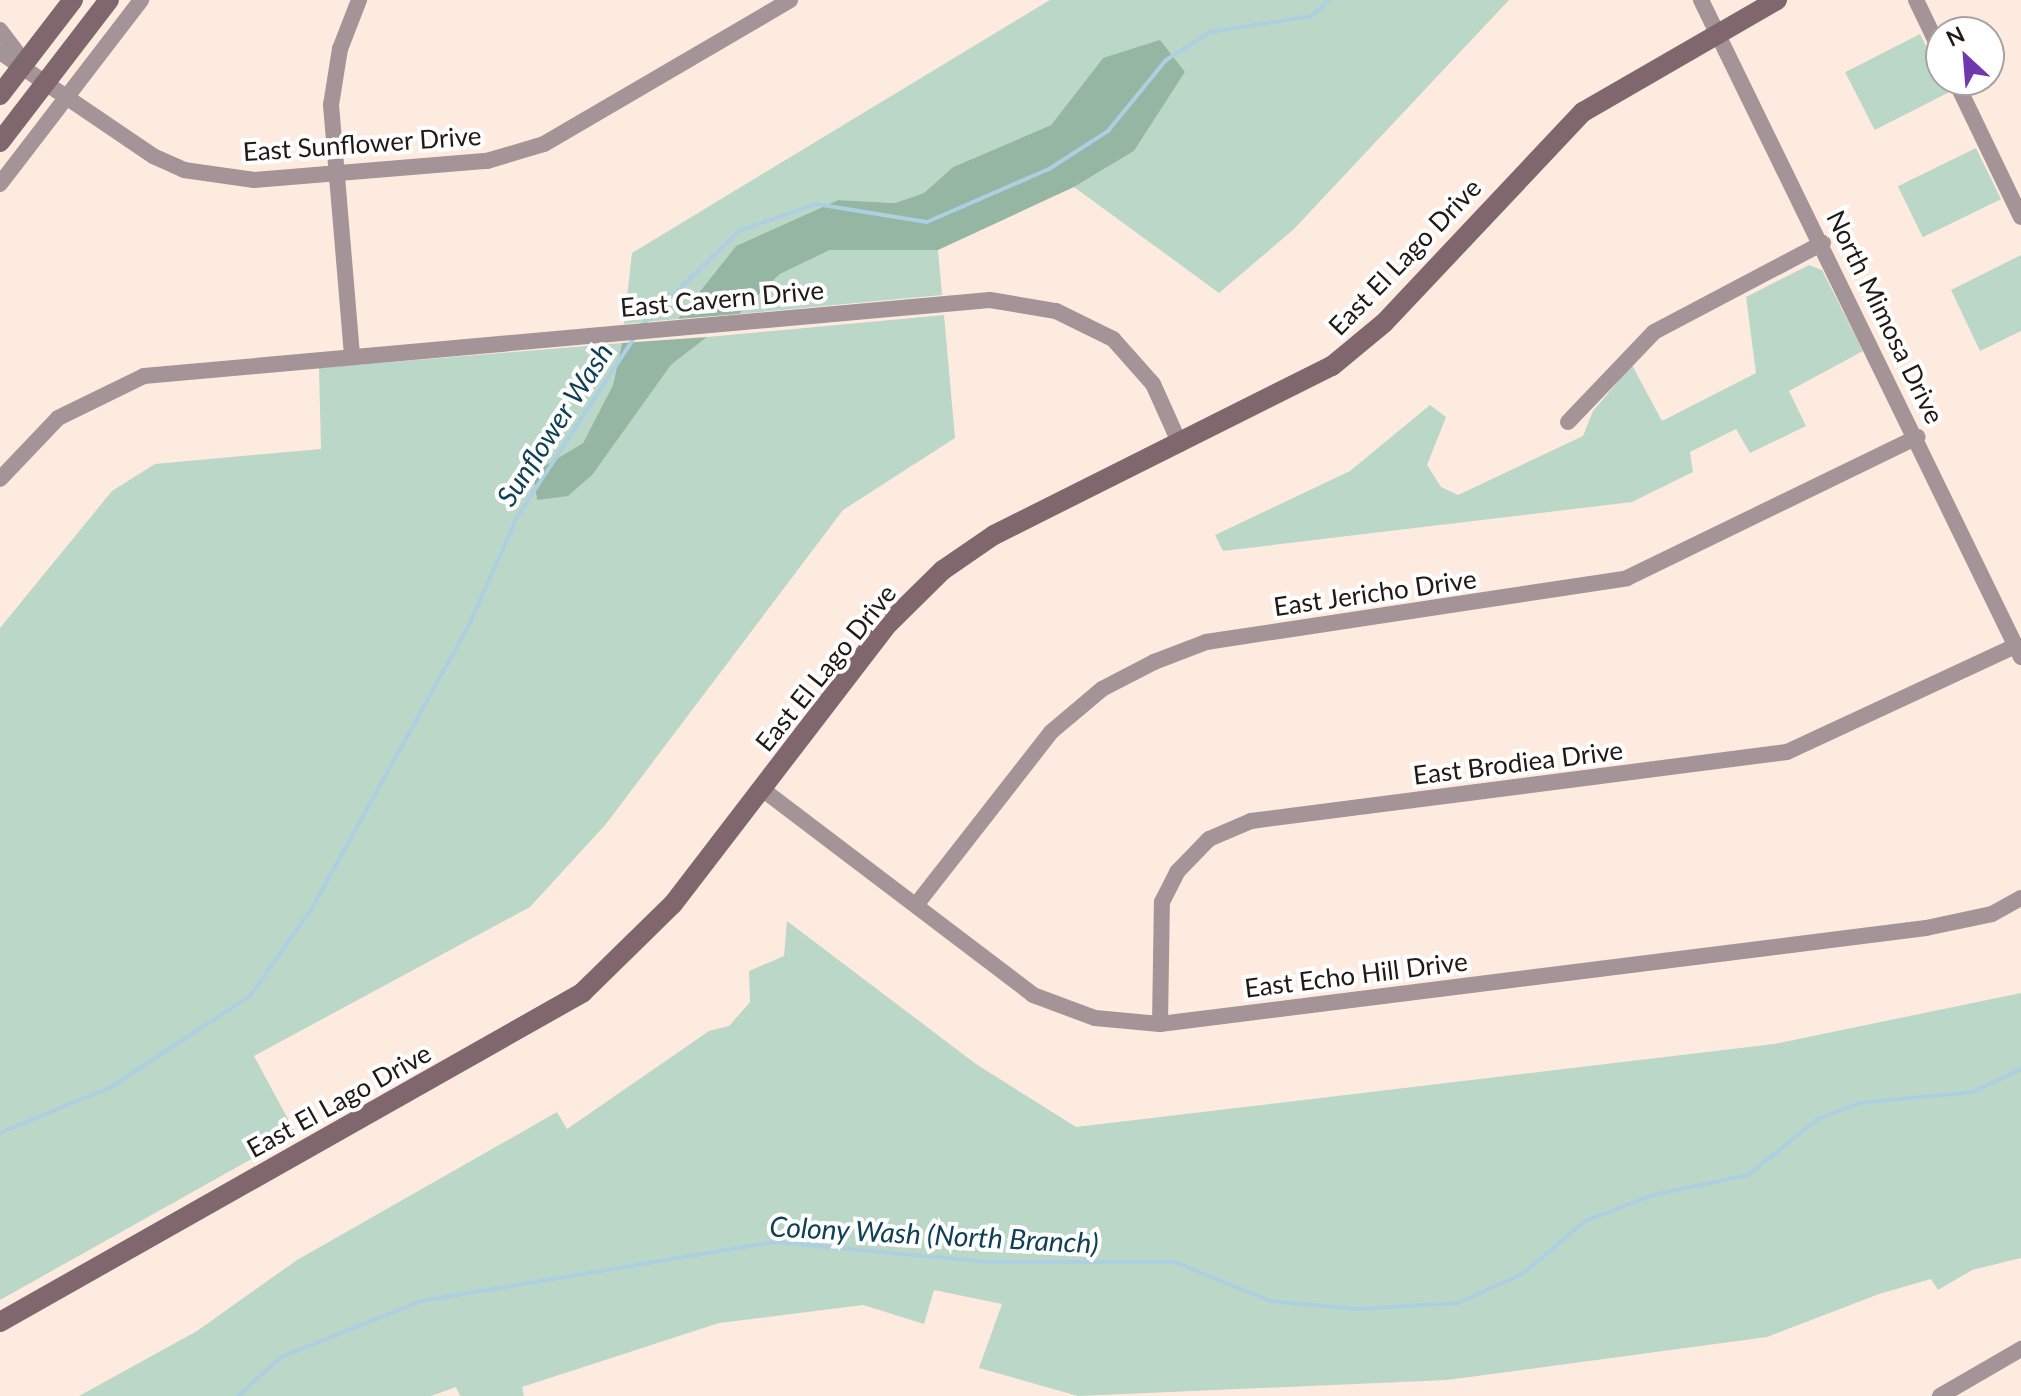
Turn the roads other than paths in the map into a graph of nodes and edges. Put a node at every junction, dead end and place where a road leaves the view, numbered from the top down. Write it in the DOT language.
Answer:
graph roads {
  1 [pos="73,0"];
  2 [pos="109,0"];
  3 [pos="141,0"];
  4 [pos="359,0"];
  5 [pos="790,0"];
  6 [pos="1701,0"];
  7 [pos="1777,0"];
  8 [pos="1916,0"];
  9 [pos="1925,19"];
  10 [pos="0,30"];
  11 [pos="1715,30"];
  12 [pos="0,52"];
  13 [pos="25,64"];
  14 [pos="48,82"];
  15 [pos="0,95"];
  16 [pos="1963,96"];
  17 [pos="69,98"];
  18 [pos="0,142"];
  19 [pos="335,172"];
  20 [pos="0,184"];
  21 [pos="2021,217"];
  22 [pos="1823,243"];
  23 [pos="352,355"];
  24 [pos="1568,422"];
  25 [pos="1918,437"];
  26 [pos="1180,444"];
  27 [pos="0,479"];
  28 [pos="2018,652"];
  29 [pos="762,789"];
  30 [pos="2021,898"];
  31 [pos="916,905"];
  32 [pos="1160,1024"];
  33 [pos="0,1322"];
  34 [pos="2021,1349"];
  35 [pos="1940,1396"];
  1 -- 13 [label="street"];
  2 -- 14 [label="street"];
  3 -- 17 [label="street"];
  4 -- 19 [label="street"];
  5 -- 19 [label="street, East Sunflower Drive"];
  6 -- 11 [label="street, North Mimosa Drive"];
  7 -- 11 [label="street, East El Lago Drive"];
  8 -- 9 [label="street"];
  10 -- 13 [label="street"];
  11 -- 22 [label="street, North Mimosa Drive"];
  11 -- 26 [label="street, East El Lago Drive"];
  12 -- 13 [label="street"];
  13 -- 14 [label="street, East Sunflower Drive"];
  13 -- 15 [label="street"];
  14 -- 17 [label="street, East Sunflower Drive"];
  14 -- 18 [label="street"];
  16 -- 21 [label="street"];
  17 -- 19 [label="street, East Sunflower Drive"];
  17 -- 20 [label="street"];
  19 -- 23 [label="street"];
  22 -- 24 [label="street"];
  22 -- 25 [label="street, North Mimosa Drive"];
  23 -- 26 [label="street, East Cavern Drive"];
  23 -- 27 [label="street, East Cavern Drive"];
  25 -- 28 [label="street, North Mimosa Drive"];
  25 -- 31 [label="street, East Jericho Drive"];
  26 -- 29 [label="street, East El Lago Drive"];
  28 -- 32 [label="street, East Brodiea Drive"];
  29 -- 31 [label="street, East Echo Hill Drive"];
  29 -- 33 [label="street, East El Lago Drive"];
  30 -- 32 [label="street, East Echo Hill Drive"];
  31 -- 32 [label="street, East Echo Hill Drive"];
  34 -- 35 [label="street"];
}
